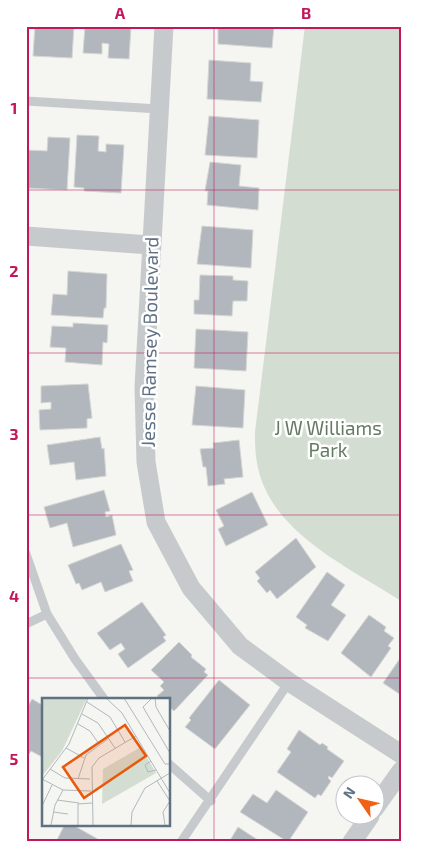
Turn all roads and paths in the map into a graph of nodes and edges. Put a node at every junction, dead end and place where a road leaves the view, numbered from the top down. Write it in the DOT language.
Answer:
graph roads {
  1 [pos="164,26"];
  2 [pos="26,101"];
  3 [pos="158,108"];
  4 [pos="26,236"];
  5 [pos="150,245"];
  6 [pos="26,554"];
  7 [pos="47,614"];
  8 [pos="26,624"];
  9 [pos="289,682"];
  10 [pos="103,698"];
  11 [pos="401,754"];
  12 [pos="170,765"];
  13 [pos="401,771"];
  14 [pos="384,795"];
  15 [pos="211,800"];
  16 [pos="363,826"];
  17 [pos="182,842"];
  18 [pos="352,842"];
  1 -- 3 [label="street, Jesse Ramsey Boulevard"];
  2 -- 3 [label="lane"];
  3 -- 5 [label="street, Jesse Ramsey Boulevard"];
  4 -- 5 [label="street"];
  5 -- 9 [label="street, Jesse Ramsey Boulevard"];
  6 -- 7 [label="lane"];
  7 -- 8 [label="lane"];
  7 -- 10 [label="lane"];
  9 -- 11 [label="street, Jesse Ramsey Boulevard"];
  9 -- 15 [label="lane"];
  12 -- 15 [label="lane"];
  13 -- 14 [label="street"];
  15 -- 17 [label="lane"];
  16 -- 18 [label="street"];
}
